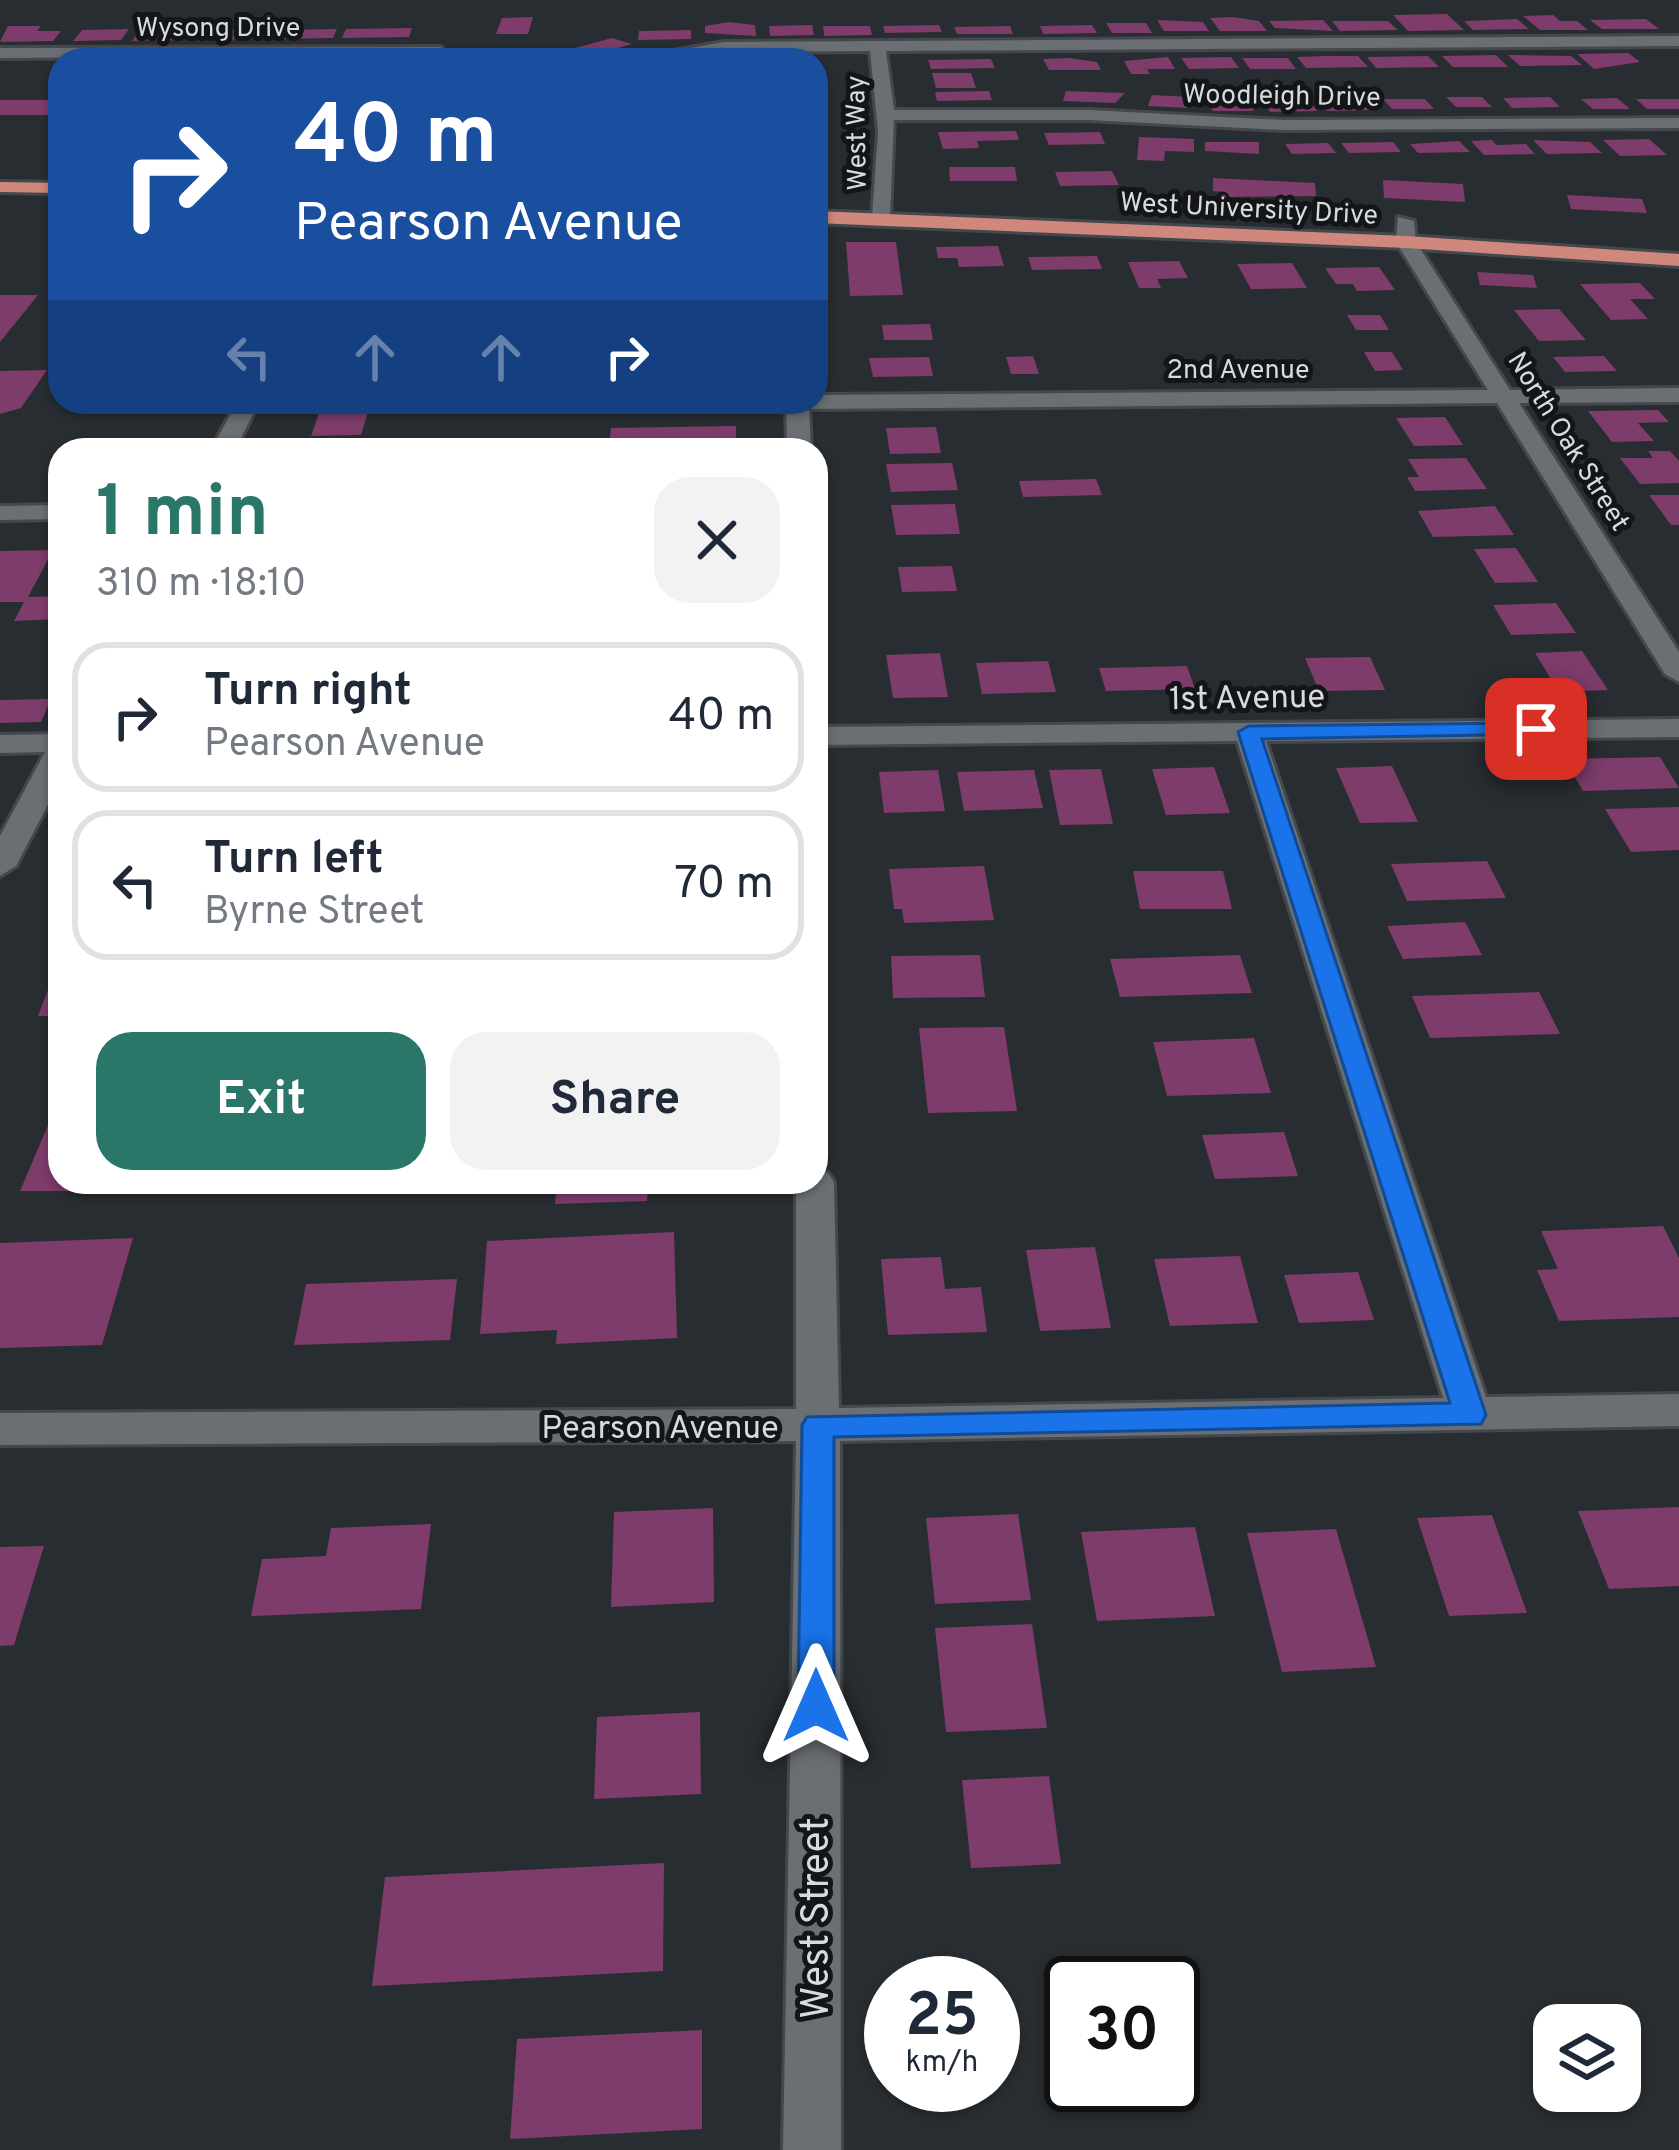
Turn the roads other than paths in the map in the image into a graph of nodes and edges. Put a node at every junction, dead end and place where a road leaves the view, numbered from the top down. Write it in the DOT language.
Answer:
graph roads {
  1 [pos="1679,41"];
  2 [pos="878,46"];
  3 [pos="704,48"];
  4 [pos="48,52"];
  5 [pos="0,53"];
  6 [pos="884,116"];
  7 [pos="1679,123"];
  8 [pos="0,188"];
  9 [pos="48,188"];
  10 [pos="828,199"];
  11 [pos="1002,203"];
  12 [pos="0,208"];
  13 [pos="48,208"];
  14 [pos="884,209"];
  15 [pos="1251,214"];
  16 [pos="828,216"];
  17 [pos="1405,232"];
  18 [pos="1679,238"];
  19 [pos="1679,260"];
  20 [pos="1679,395"];
  21 [pos="1506,397"];
  22 [pos="828,402"];
  23 [pos="0,512"];
  24 [pos="48,512"];
  25 [pos="1679,674"];
  26 [pos="1679,728"];
  27 [pos="1249,732"];
  28 [pos="828,736"];
  29 [pos="0,744"];
  30 [pos="48,747"];
  31 [pos="48,772"];
  32 [pos="0,866"];
  33 [pos="815,1194"];
  34 [pos="1679,1411"];
  35 [pos="1470,1415"];
  36 [pos="818,1425"];
  37 [pos="0,1429"];
  38 [pos="812,2150"];
  1 -- 2 [label="street"];
  2 -- 3 [label="street"];
  2 -- 6 [label="street, West Way"];
  4 -- 5 [label="street, Wysong Drive"];
  6 -- 7 [label="street, Woodleigh Drive"];
  6 -- 14 [label="street, West Way"];
  8 -- 9 [label="highway"];
  10 -- 14 [label="highway, West University Drive"];
  11 -- 14 [label="highway, West University Drive"];
  12 -- 13 [label="highway"];
  14 -- 16 [label="highway, West University Drive"];
  14 -- 17 [label="highway, West University Drive"];
  15 -- 17 [label="highway, West University Drive"];
  17 -- 18 [label="highway, West University Drive"];
  17 -- 19 [label="highway, West University Drive"];
  17 -- 21 [label="street, North Oak Street"];
  20 -- 21 [label="street, 2nd Avenue"];
  21 -- 22 [label="street, 2nd Avenue"];
  21 -- 25 [label="street, North Oak Street"];
  23 -- 24 [label="street"];
  26 -- 27 [label="street, 1st Avenue"];
  27 -- 28 [label="street, 1st Avenue"];
  27 -- 35 [label="street"];
  29 -- 30 [label="street"];
  31 -- 32 [label="street"];
  33 -- 36 [label="street, West Street"];
  34 -- 35 [label="street, Pearson Avenue"];
  35 -- 36 [label="street, Pearson Avenue"];
  36 -- 37 [label="street, Pearson Avenue"];
  36 -- 38 [label="street, West Street"];
}
